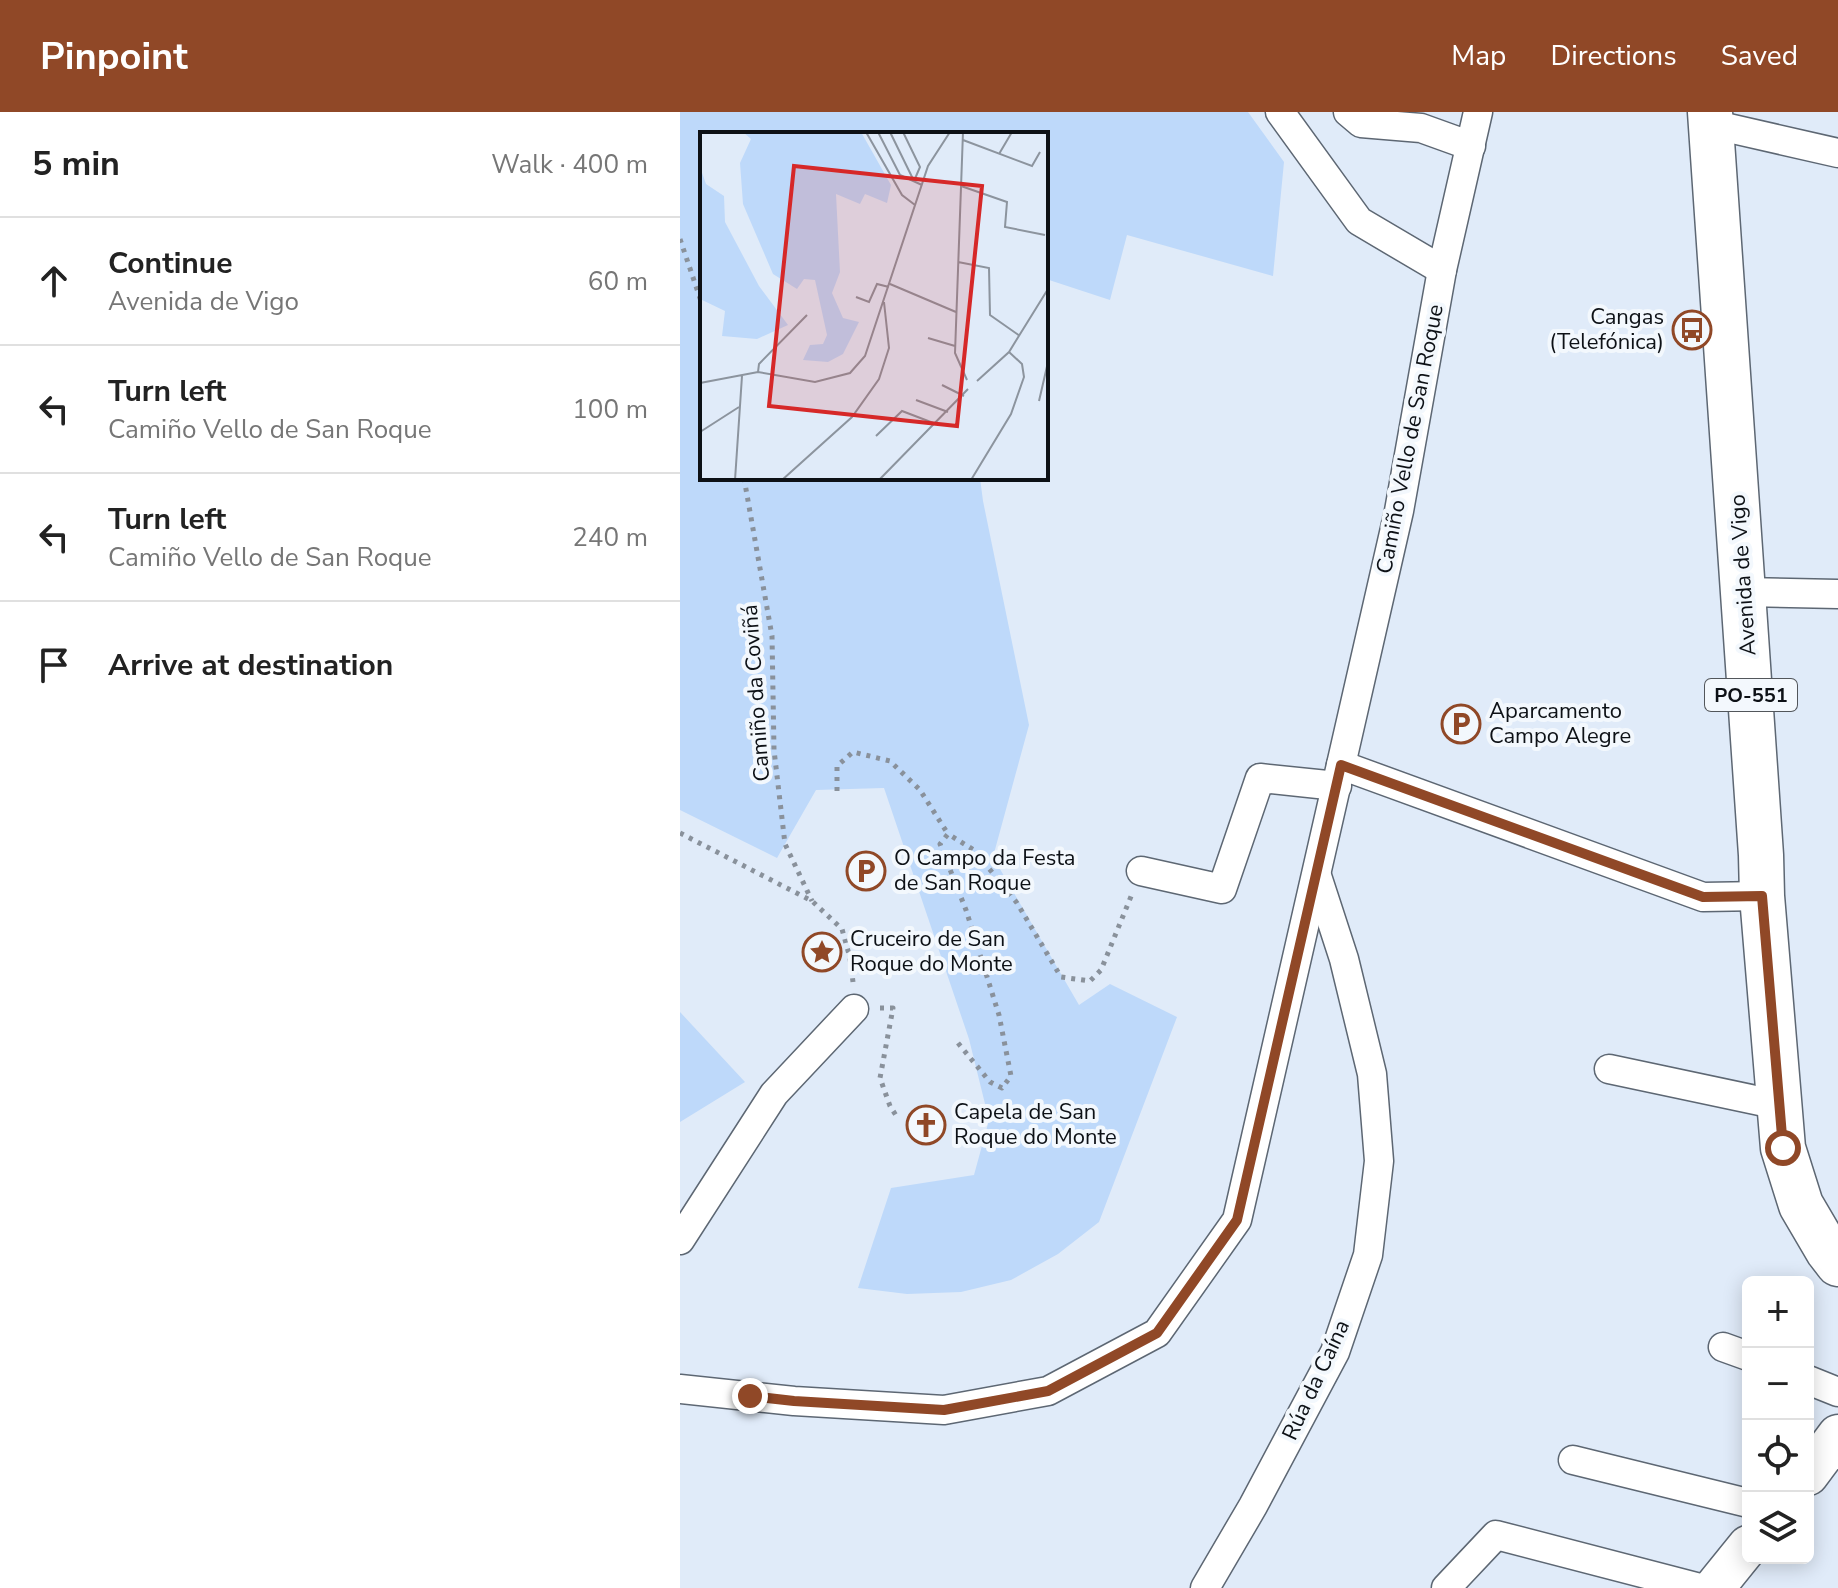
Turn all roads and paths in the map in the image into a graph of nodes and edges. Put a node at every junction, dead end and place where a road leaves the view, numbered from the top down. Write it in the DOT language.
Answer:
graph roads {
  1 [pos="1280,112"];
  2 [pos="1348,112"];
  3 [pos="1478,112"];
  4 [pos="1420,117"];
  5 [pos="1711,118"];
  6 [pos="1471,146"];
  7 [pos="1838,153"];
  8 [pos="680,239"];
  9 [pos="1442,270"];
  10 [pos="700,298"];
  11 [pos="744,480"];
  12 [pos="1744,592"];
  13 [pos="1838,594"];
  14 [pos="1339,776"];
  15 [pos="837,791"];
  16 [pos="680,833"];
  17 [pos="948,834"];
  18 [pos="1141,871"];
  19 [pos="1316,875"];
  20 [pos="1762,896"];
  21 [pos="812,901"];
  22 [pos="854,1009"];
  23 [pos="958,1043"];
  24 [pos="1609,1069"];
  25 [pos="1779,1105"];
  26 [pos="897,1117"];
  27 [pos="680,1240"];
  28 [pos="1838,1264"];
  29 [pos="1814,1382"];
  30 [pos="680,1389"];
  31 [pos="1838,1392"];
  32 [pos="1838,1435"];
  33 [pos="1573,1460"];
  34 [pos="1814,1467"];
  35 [pos="1742,1502"];
  36 [pos="1742,1553"];
  37 [pos="1205,1588"];
  38 [pos="1446,1588"];
  39 [pos="1700,1588"];
  40 [pos="1714,1588"];
  1 -- 9 [label="street"];
  2 -- 4 [label="street"];
  3 -- 6 [label="street, Camiño Vello de San Roque"];
  4 -- 6 [label="street"];
  5 -- 7 [label="street"];
  5 -- 12 [label="main road, Avenida de Vigo / PO-551"];
  6 -- 9 [label="street, Camiño Vello de San Roque"];
  8 -- 10 [label="path"];
  9 -- 14 [label="street, Camiño Vello de San Roque"];
  11 -- 21 [label="path, Camiño da Coviñá"];
  12 -- 13 [label="street"];
  12 -- 20 [label="main road, Avenida de Vigo / PO-551"];
  14 -- 18 [label="street"];
  14 -- 19 [label="street, Camiño Vello de San Roque"];
  14 -- 20 [label="street"];
  15 -- 17 [label="path"];
  16 -- 21 [label="path"];
  17 -- 18 [label="path"];
  17 -- 23 [label="path"];
  19 -- 30 [label="street, Camiño Vello de San Roque"];
  19 -- 37 [label="street, Rúa da Caína"];
  20 -- 25 [label="main road, Avenida de Vigo / PO-551"];
  21 -- 22 [label="path"];
  22 -- 26 [label="path"];
  22 -- 27 [label="street"];
  24 -- 25 [label="street"];
  25 -- 28 [label="main road, Avenida de Vigo / PO-551"];
  29 -- 31 [label="street"];
  32 -- 34 [label="main road"];
  33 -- 35 [label="street"];
  36 -- 40 [label="main road"];
  38 -- 39 [label="street"];
}
